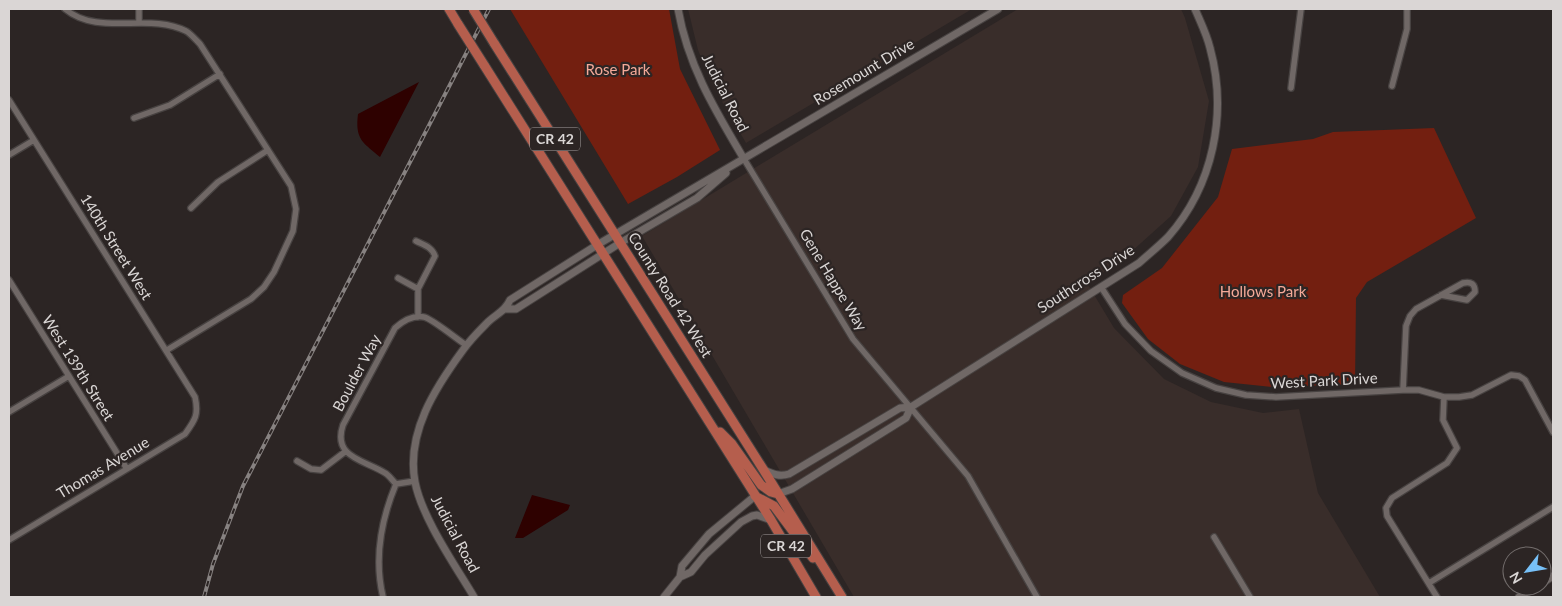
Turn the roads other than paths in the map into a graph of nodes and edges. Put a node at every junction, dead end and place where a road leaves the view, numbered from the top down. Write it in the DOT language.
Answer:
graph roads {
  1 [pos="64,9"];
  2 [pos="139,9"];
  3 [pos="449,9"];
  4 [pos="473,9"];
  5 [pos="678,9"];
  6 [pos="998,9"];
  7 [pos="1195,9"];
  8 [pos="1302,9"];
  9 [pos="1407,9"];
  10 [pos="139,23"];
  11 [pos="220,74"];
  12 [pos="1392,86"];
  13 [pos="1291,88"];
  14 [pos="9,100"];
  15 [pos="134,118"];
  16 [pos="34,140"];
  17 [pos="268,150"];
  18 [pos="9,155"];
  19 [pos="744,159"];
  20 [pos="191,208"];
  21 [pos="615,234"];
  22 [pos="416,240"];
  23 [pos="620,243"];
  24 [pos="597,245"];
  25 [pos="603,254"];
  26 [pos="398,278"];
  27 [pos="10,284"];
  28 [pos="1101,287"];
  29 [pos="418,289"];
  30 [pos="1441,295"];
  31 [pos="506,309"];
  32 [pos="418,317"];
  33 [pos="466,346"];
  34 [pos="167,350"];
  35 [pos="69,376"];
  36 [pos="1403,390"];
  37 [pos="1444,397"];
  38 [pos="911,407"];
  39 [pos="198,408"];
  40 [pos="9,412"];
  41 [pos="708,420"];
  42 [pos="1553,432"];
  43 [pos="346,451"];
  44 [pos="297,462"];
  45 [pos="127,469"];
  46 [pos="763,469"];
  47 [pos="415,481"];
  48 [pos="396,484"];
  49 [pos="778,494"];
  50 [pos="756,496"];
  51 [pos="1553,507"];
  52 [pos="771,520"];
  53 [pos="1214,537"];
  54 [pos="9,540"];
  55 [pos="680,577"];
  56 [pos="1429,583"];
  57 [pos="835,586"];
  58 [pos="383,597"];
  59 [pos="474,597"];
  60 [pos="664,597"];
  61 [pos="816,597"];
  62 [pos="842,597"];
  63 [pos="1037,597"];
  64 [pos="1250,597"];
  65 [pos="1437,597"];
  1 -- 10 [label="street"];
  2 -- 10 [label="street"];
  3 -- 24 [label="highway, CR 42, bridge"];
  4 -- 21 [label="highway, County Road 42 West / CR 42, bridge"];
  5 -- 19 [label="street, Judicial Road"];
  6 -- 19 [label="street, Rosemount Drive"];
  7 -- 28 [label="street, Southcross Drive"];
  8 -- 13 [label="street"];
  9 -- 12 [label="street"];
  10 -- 11 [label="street"];
  11 -- 15 [label="street"];
  11 -- 17 [label="street"];
  14 -- 16 [label="street, 140th Street West"];
  16 -- 18 [label="street"];
  16 -- 34 [label="street, 140th Street West"];
  17 -- 20 [label="street"];
  17 -- 34 [label="street"];
  19 -- 21 [label="street, Rosemount Drive"];
  19 -- 23 [label="street, Rosemount Drive"];
  19 -- 38 [label="street, Gene Happe Way"];
  21 -- 23 [label="highway, County Road 42 West / CR 42"];
  21 -- 24 [label="street, Judicial Road"];
  22 -- 29 [label="street"];
  23 -- 25 [label="street, Judicial Road"];
  23 -- 46 [label="highway, County Road 42 West / CR 42"];
  24 -- 25 [label="highway, CR 42"];
  24 -- 31 [label="street, Judicial Road"];
  25 -- 31 [label="street, Judicial Road"];
  25 -- 41 [label="highway, CR 42"];
  26 -- 29 [label="street"];
  27 -- 35 [label="street, West 139th Street"];
  28 -- 36 [label="street, West Park Drive"];
  28 -- 38 [label="street, Southcross Drive"];
  29 -- 32 [label="street"];
  30 -- 30 [label="street"];
  30 -- 36 [label="street"];
  31 -- 33 [label="street, Judicial Road"];
  32 -- 33 [label="street"];
  32 -- 43 [label="street, Boulder Way"];
  33 -- 47 [label="street, Judicial Road"];
  34 -- 39 [label="street, 140th Street West"];
  35 -- 40 [label="street"];
  35 -- 45 [label="street, West 139th Street"];
  36 -- 37 [label="street, West Park Drive"];
  37 -- 42 [label="street, West Park Drive"];
  37 -- 56 [label="street"];
  38 -- 46 [label="street, Southcross Drive"];
  38 -- 49 [label="street, Southcross Drive"];
  38 -- 63 [label="street, Gene Happe Way"];
  39 -- 45 [label="street, Thomas Avenue"];
  41 -- 49 [label="highway"];
  41 -- 50 [label="highway, CR 42"];
  43 -- 44 [label="street"];
  43 -- 48 [label="street"];
  45 -- 54 [label="street, Thomas Avenue"];
  46 -- 49 [label="highway, County Road 42 West / CR 42"];
  47 -- 48 [label="street"];
  47 -- 59 [label="street, Judicial Road"];
  48 -- 58 [label="street"];
  49 -- 57 [label="highway, County Road 42 West / CR 42"];
  50 -- 52 [label="highway, CR 42"];
  50 -- 55 [label="street"];
  50 -- 57 [label="highway"];
  51 -- 56 [label="street"];
  52 -- 55 [label="street"];
  52 -- 61 [label="highway, CR 42"];
  53 -- 64 [label="street"];
  55 -- 60 [label="street"];
  56 -- 65 [label="street"];
  57 -- 62 [label="highway, County Road 42 West / CR 42"];
}
